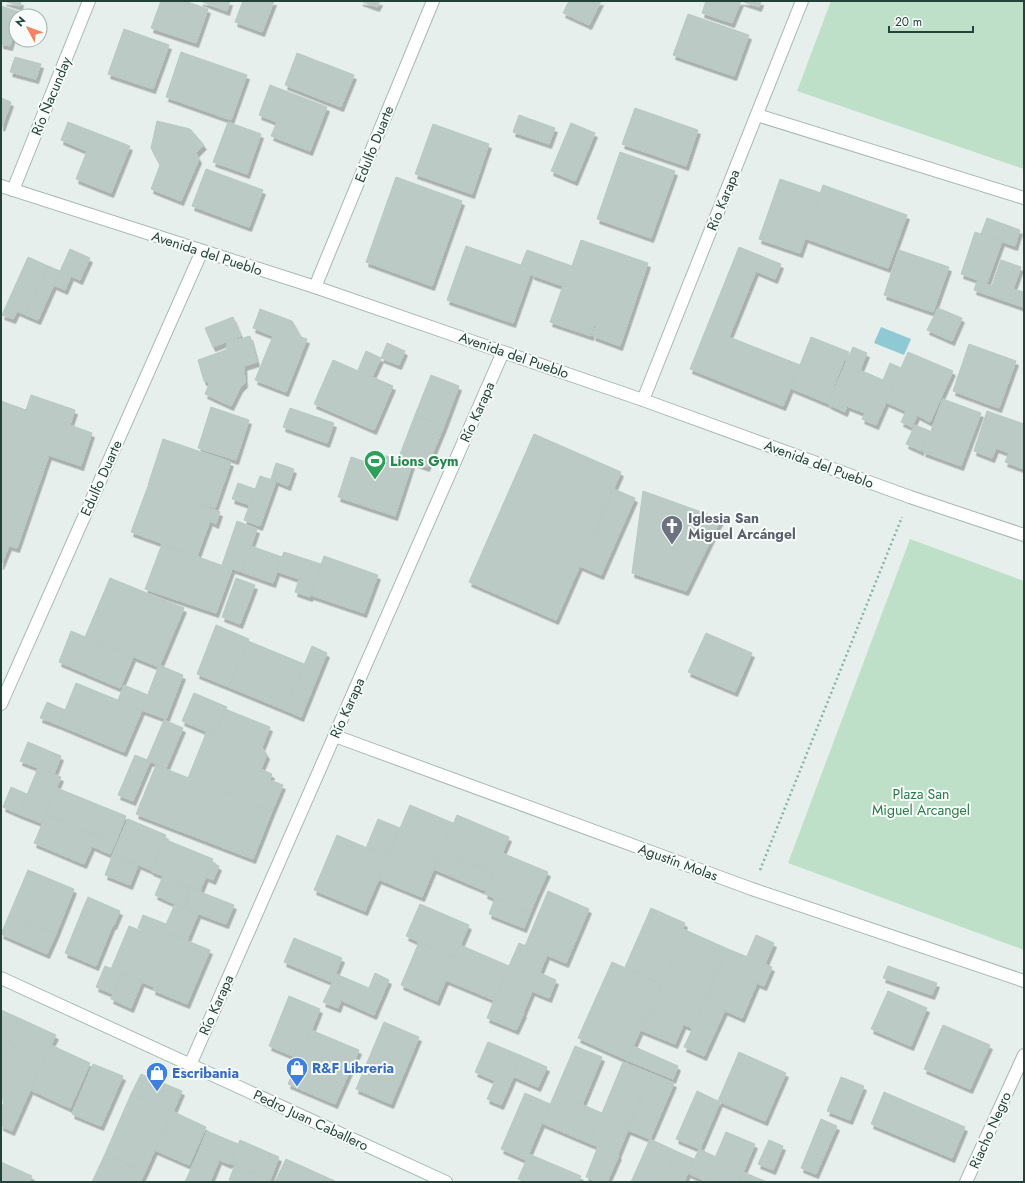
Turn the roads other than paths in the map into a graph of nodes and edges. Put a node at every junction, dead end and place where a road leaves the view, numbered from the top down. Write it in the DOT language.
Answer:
graph roads {
  1 [pos="89,1"];
  2 [pos="432,1"];
  3 [pos="802,1"];
  4 [pos="757,115"];
  5 [pos="1,186"];
  6 [pos="13,190"];
  7 [pos="1024,198"];
  8 [pos="202,251"];
  9 [pos="315,287"];
  10 [pos="503,352"];
  11 [pos="644,400"];
  12 [pos="1024,534"];
  13 [pos="1,704"];
  14 [pos="335,736"];
  15 [pos="1,978"];
  16 [pos="1024,981"];
  17 [pos="1024,1055"];
  18 [pos="190,1065"];
  19 [pos="446,1182"];
  20 [pos="966,1182"];
  1 -- 6 [label="street, Río Ñacunday"];
  2 -- 9 [label="street, Edulfo Duarte"];
  3 -- 4 [label="street, Río Karapa"];
  4 -- 7 [label="street"];
  4 -- 11 [label="street, Río Karapa"];
  5 -- 6 [label="street, Avenida del Pueblo"];
  6 -- 8 [label="street, Avenida del Pueblo"];
  8 -- 9 [label="street, Avenida del Pueblo"];
  8 -- 13 [label="street, Edulfo Duarte"];
  9 -- 10 [label="street, Avenida del Pueblo"];
  10 -- 11 [label="street, Avenida del Pueblo"];
  10 -- 14 [label="street, Río Karapa"];
  11 -- 12 [label="street, Avenida del Pueblo"];
  14 -- 16 [label="street, Agustín Molas"];
  14 -- 18 [label="street, Río Karapa"];
  15 -- 18 [label="street, Pedro Juan Caballero"];
  17 -- 20 [label="street, Riacho Negro"];
  18 -- 19 [label="street, Pedro Juan Caballero"];
}
